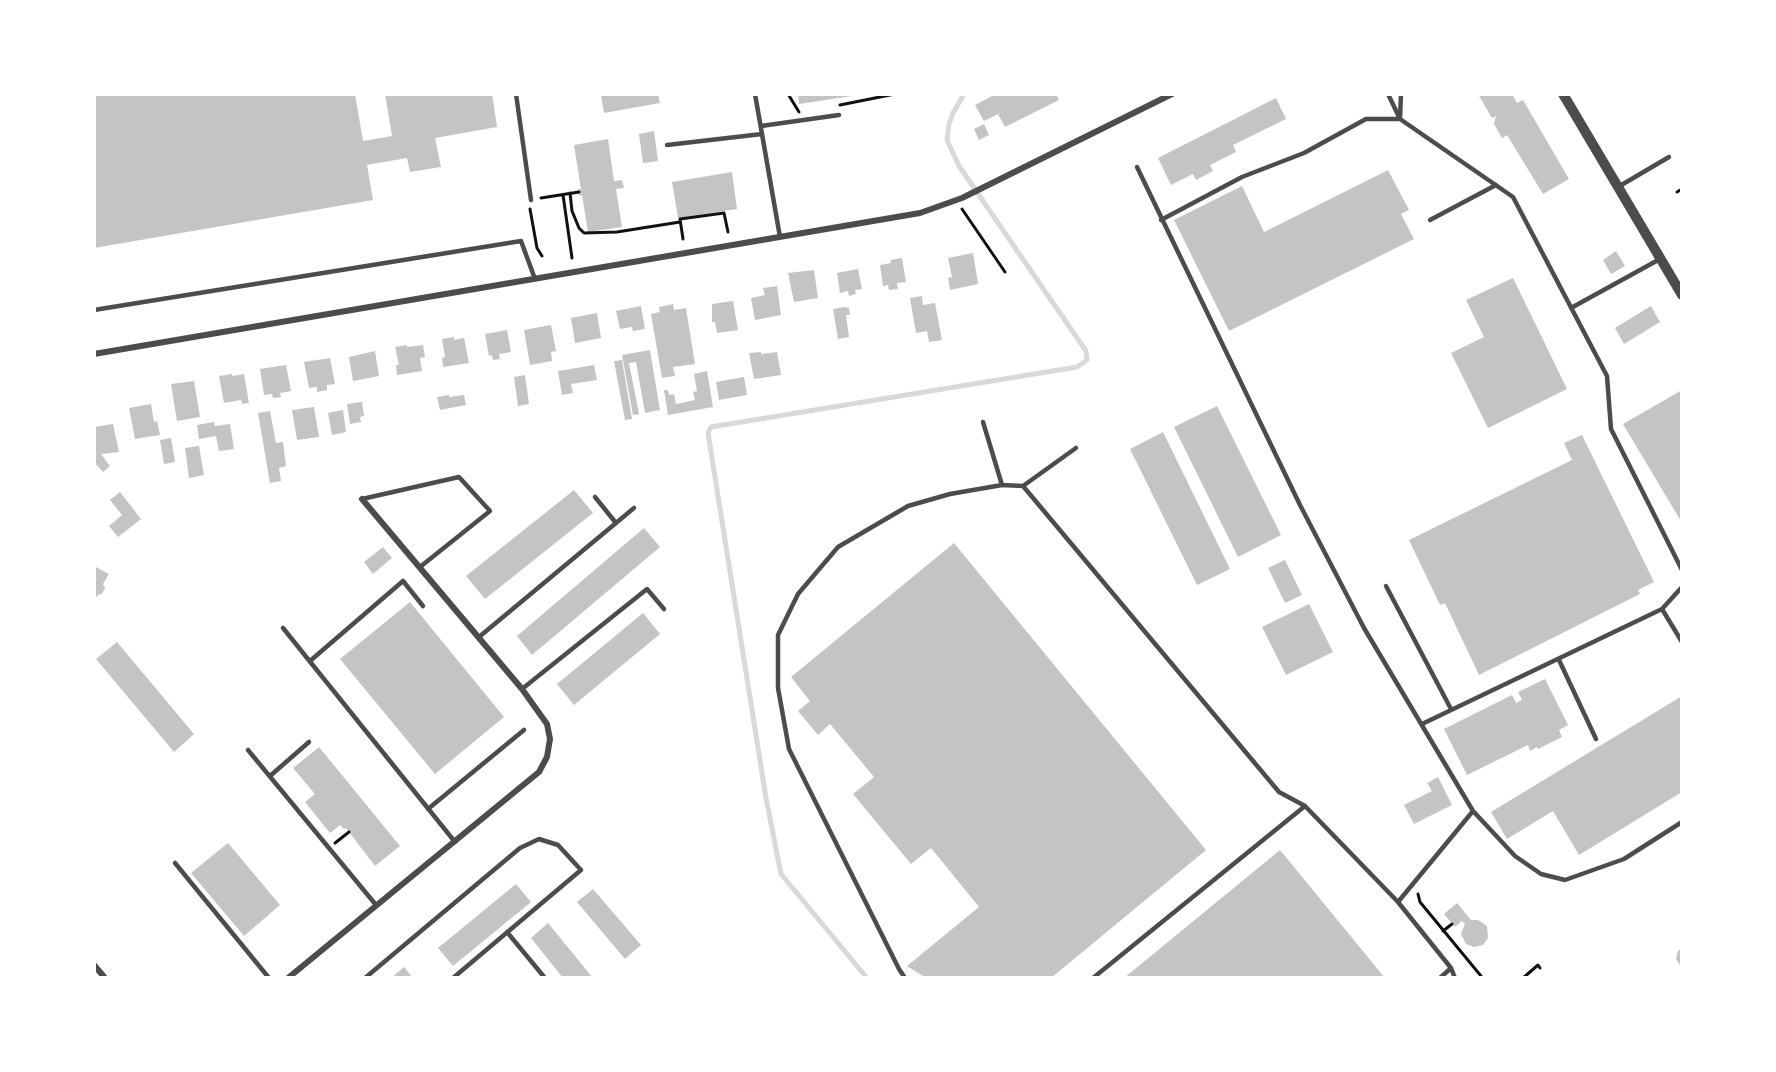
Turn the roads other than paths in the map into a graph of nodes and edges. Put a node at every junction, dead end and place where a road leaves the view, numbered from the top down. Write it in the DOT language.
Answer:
graph roads {
  1 [pos="516,94"];
  2 [pos="755,94"];
  3 [pos="1172,94"];
  4 [pos="1388,94"];
  5 [pos="1401,94"];
  6 [pos="1563,94"];
  7 [pos="839,115"];
  8 [pos="1400,118"];
  9 [pos="761,126"];
  10 [pos="762,134"];
  11 [pos="667,145"];
  12 [pos="1669,157"];
  13 [pos="1137,167"];
  14 [pos="1496,185"];
  15 [pos="1618,187"];
  16 [pos="531,200"];
  17 [pos="1161,220"];
  18 [pos="1430,220"];
  19 [pos="780,237"];
  20 [pos="1660,259"];
  21 [pos="535,279"];
  22 [pos="1682,295"];
  23 [pos="1572,308"];
  24 [pos="94,310"];
  25 [pos="94,354"];
  26 [pos="983,422"];
  27 [pos="1076,448"];
  28 [pos="1002,485"];
  29 [pos="1023,486"];
  30 [pos="595,497"];
  31 [pos="362,499"];
  32 [pos="634,508"];
  33 [pos="616,522"];
  34 [pos="420,567"];
  35 [pos="1682,570"];
  36 [pos="1386,586"];
  37 [pos="1682,587"];
  38 [pos="423,606"];
  39 [pos="664,609"];
  40 [pos="1662,609"];
  41 [pos="283,628"];
  42 [pos="479,637"];
  43 [pos="1682,642"];
  44 [pos="1559,660"];
  45 [pos="310,661"];
  46 [pos="522,690"];
  47 [pos="1452,709"];
  48 [pos="1422,724"];
  49 [pos="524,730"];
  50 [pos="1596,739"];
  51 [pos="309,742"];
  52 [pos="248,750"];
  53 [pos="270,776"];
  54 [pos="1305,806"];
  55 [pos="428,809"];
  56 [pos="1473,811"];
  57 [pos="1682,822"];
  58 [pos="456,842"];
  59 [pos="176,863"];
  60 [pos="1398,902"];
  61 [pos="376,905"];
  62 [pos="507,932"];
  63 [pos="94,965"];
  64 [pos="1451,968"];
  65 [pos="105,978"];
  66 [pos="270,978"];
  67 [pos="288,978"];
  68 [pos="365,978"];
  69 [pos="453,978"];
  70 [pos="545,978"];
  71 [pos="905,978"];
  72 [pos="1093,978"];
  73 [pos="1440,978"];
  74 [pos="1455,978"];
  1 -- 16 [label="lane"];
  2 -- 9 [label="lane"];
  3 -- 19 [label="street"];
  4 -- 8 [label="lane"];
  5 -- 8 [label="lane"];
  6 -- 15 [label="street"];
  7 -- 9 [label="lane"];
  8 -- 14 [label="lane"];
  8 -- 17 [label="lane"];
  9 -- 10 [label="lane"];
  10 -- 11 [label="lane"];
  10 -- 19 [label="lane"];
  12 -- 15 [label="lane"];
  13 -- 17 [label="lane"];
  14 -- 18 [label="lane"];
  14 -- 23 [label="lane"];
  15 -- 20 [label="street"];
  17 -- 48 [label="lane"];
  19 -- 21 [label="street"];
  20 -- 22 [label="street"];
  20 -- 23 [label="lane"];
  21 -- 24 [label="lane"];
  21 -- 25 [label="street"];
  23 -- 35 [label="lane"];
  26 -- 28 [label="lane"];
  27 -- 29 [label="lane"];
  28 -- 29 [label="lane"];
  28 -- 71 [label="lane"];
  29 -- 54 [label="lane"];
  30 -- 33 [label="lane"];
  31 -- 34 [label="street"];
  31 -- 34 [label="lane"];
  32 -- 33 [label="lane"];
  33 -- 42 [label="lane"];
  34 -- 42 [label="street"];
  36 -- 47 [label="lane"];
  37 -- 40 [label="lane"];
  38 -- 45 [label="lane"];
  39 -- 46 [label="lane"];
  40 -- 43 [label="lane"];
  40 -- 44 [label="lane"];
  41 -- 45 [label="lane"];
  42 -- 46 [label="street"];
  44 -- 47 [label="lane"];
  44 -- 50 [label="lane"];
  45 -- 55 [label="lane"];
  46 -- 58 [label="street"];
  47 -- 48 [label="lane"];
  48 -- 56 [label="lane"];
  49 -- 55 [label="lane"];
  51 -- 53 [label="lane"];
  52 -- 53 [label="lane"];
  53 -- 61 [label="lane"];
  54 -- 60 [label="lane"];
  54 -- 72 [label="lane"];
  55 -- 58 [label="lane"];
  56 -- 57 [label="lane"];
  56 -- 60 [label="lane"];
  58 -- 61 [label="street"];
  59 -- 66 [label="lane"];
  60 -- 64 [label="lane"];
  61 -- 67 [label="street"];
  62 -- 68 [label="lane"];
  62 -- 69 [label="lane"];
  62 -- 70 [label="lane"];
  63 -- 65 [label="street"];
  64 -- 73 [label="lane"];
  64 -- 74 [label="lane"];
}
